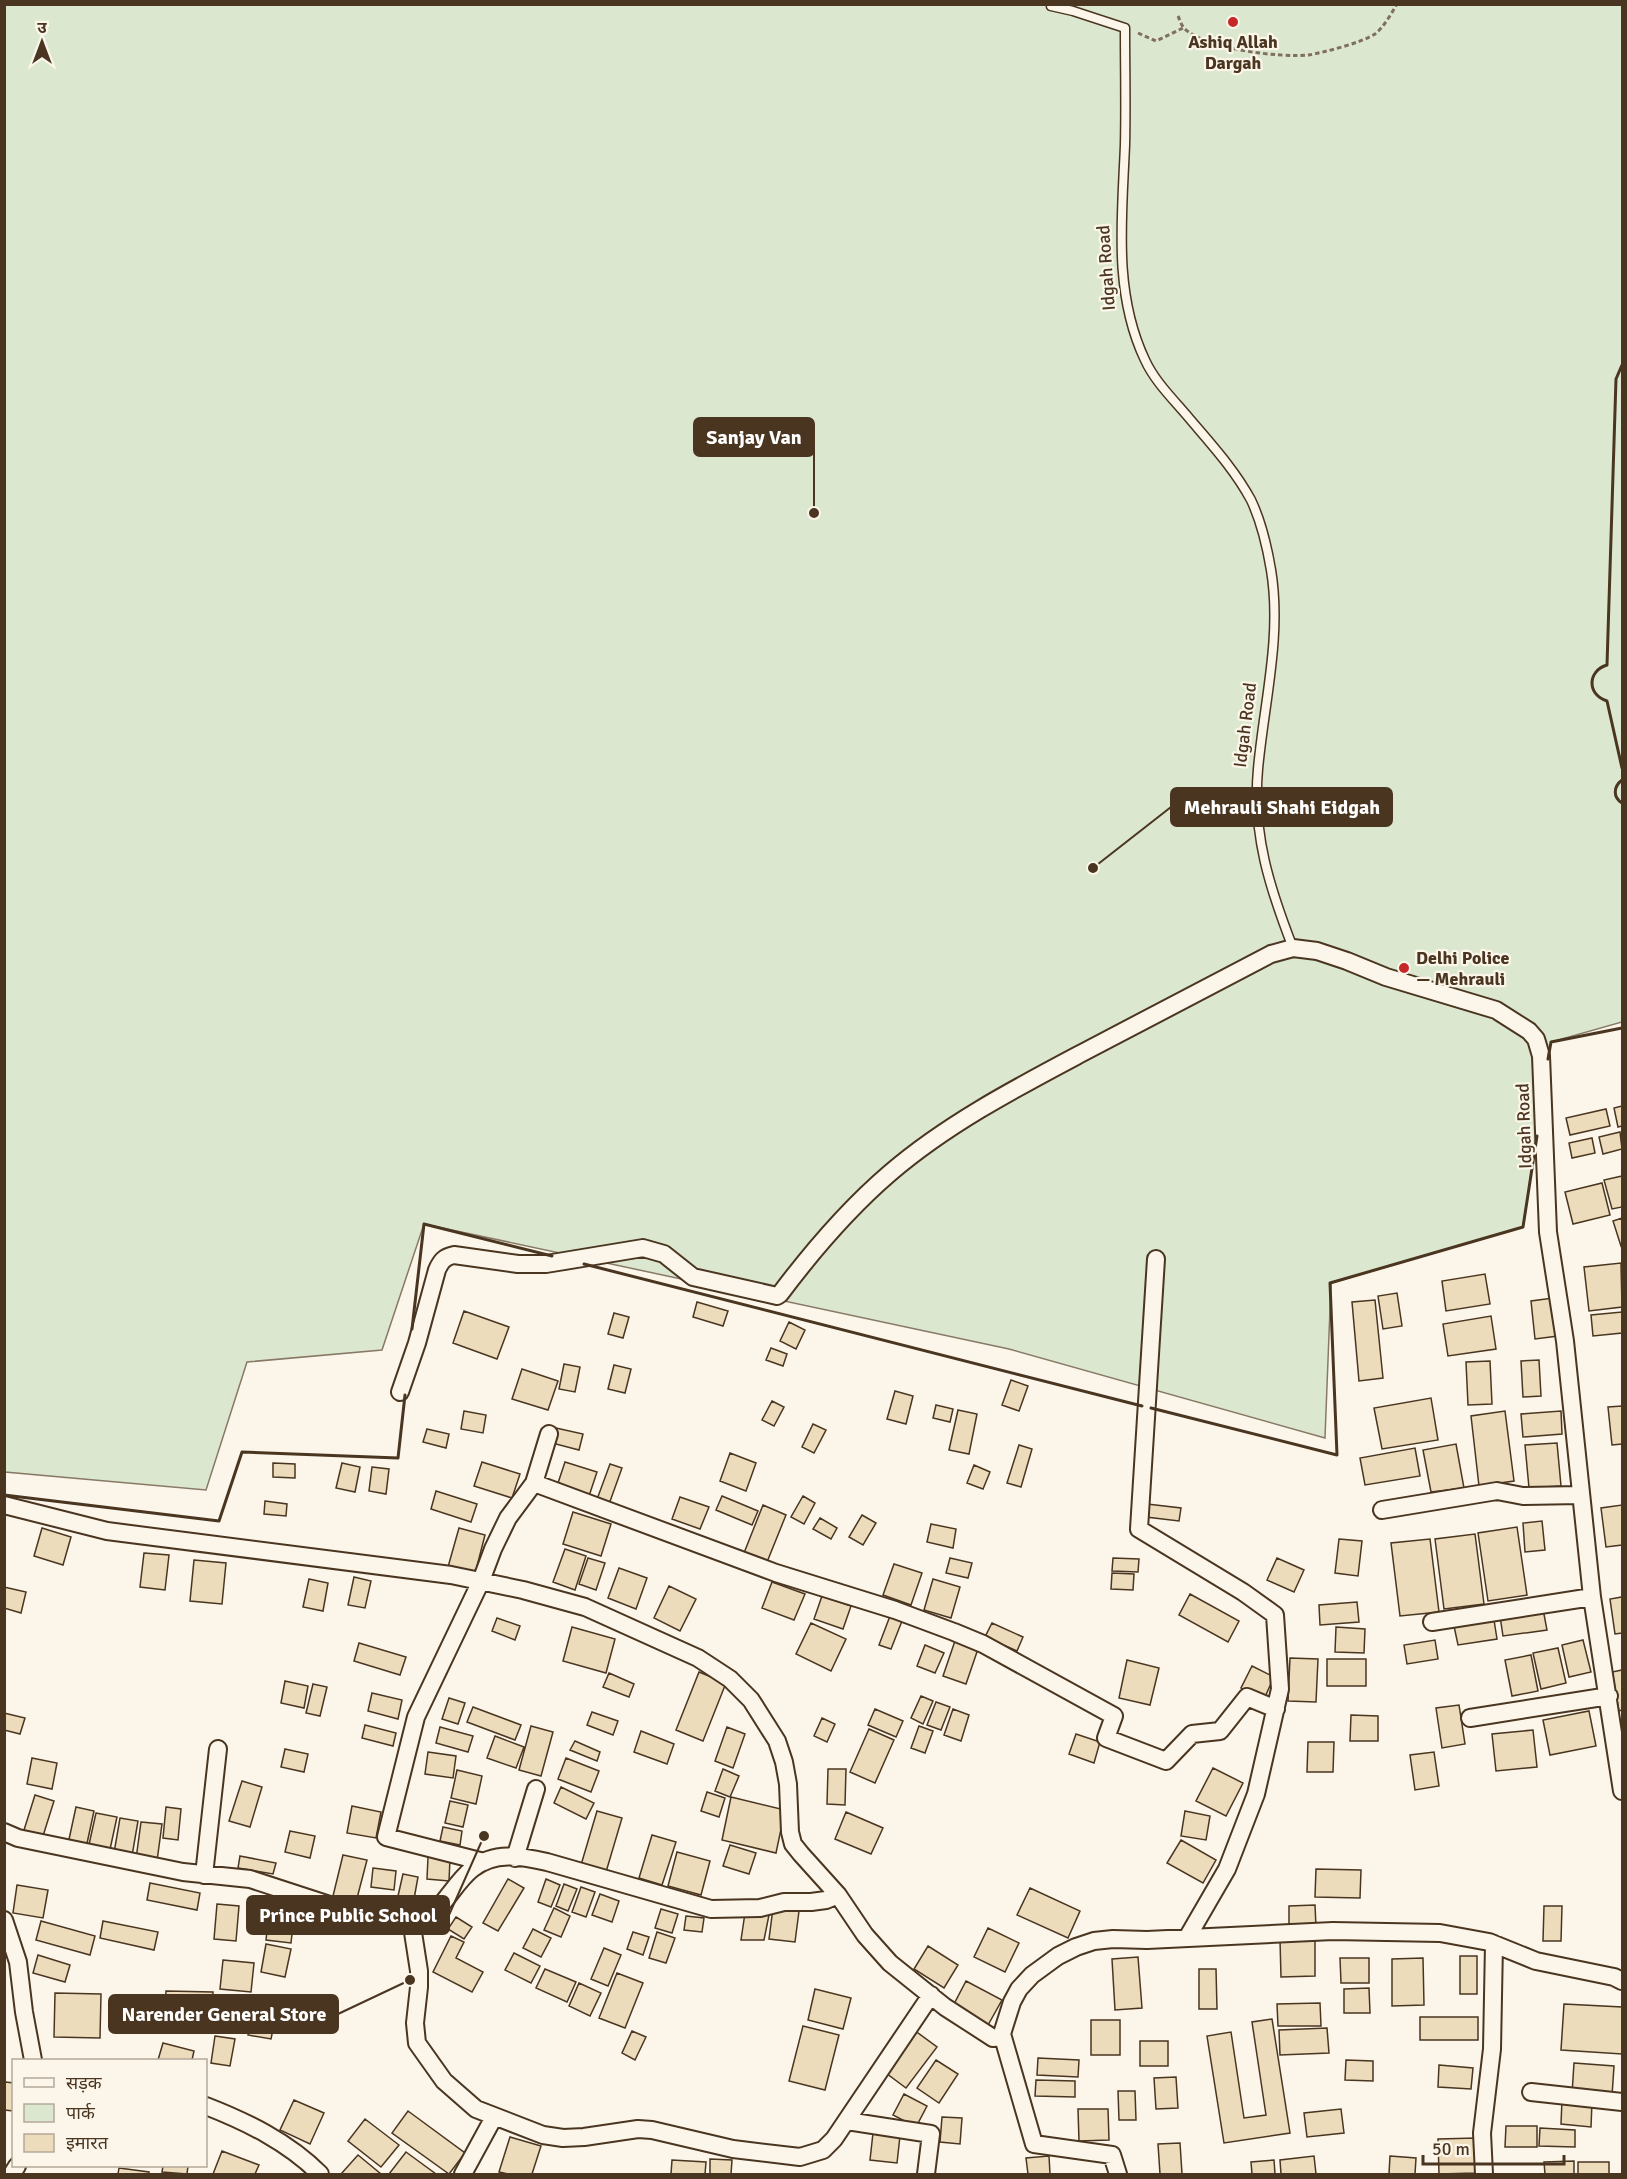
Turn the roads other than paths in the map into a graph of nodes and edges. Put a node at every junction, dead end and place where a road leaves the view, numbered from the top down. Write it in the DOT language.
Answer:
graph roads {
  1 [pos="1051,4"];
  2 [pos="1293,948"];
  3 [pos="1156,1259"];
  4 [pos="400,1392"];
  5 [pos="549,1434"];
  6 [pos="534,1483"];
  7 [pos="1580,1495"];
  8 [pos="4,1505"];
  9 [pos="1382,1510"];
  10 [pos="482,1581"];
  11 [pos="1593,1597"];
  12 [pos="1432,1622"];
  13 [pos="1609,1696"];
  14 [pos="1276,1709"];
  15 [pos="1470,1718"];
  16 [pos="218,1749"];
  17 [pos="536,1789"];
  18 [pos="1623,1791"];
  19 [pos="4,1832"];
  20 [pos="515,1858"];
  21 [pos="484,1862"];
  22 [pos="204,1875"];
  23 [pos="838,1895"];
  24 [pos="4,1920"];
  25 [pos="412,1926"];
  26 [pos="1186,1938"];
  27 [pos="1494,1944"];
  28 [pos="1623,1981"];
  29 [pos="931,1995"];
  30 [pos="1002,2034"];
  31 [pos="33,2059"];
  32 [pos="1531,2092"];
  33 [pos="1623,2102"];
  34 [pos="207,2106"];
  35 [pos="494,2117"];
  36 [pos="847,2121"];
  37 [pos="320,2175"];
  38 [pos="463,2175"];
  39 [pos="926,2175"];
  40 [pos="1118,2175"];
  41 [pos="1484,2175"];
  1 -- 2 [label="lane, Idgah Road"];
  2 -- 4 [label="street"];
  2 -- 7 [label="street, Idgah Road"];
  3 -- 14 [label="street"];
  5 -- 6 [label="street"];
  6 -- 10 [label="street"];
  6 -- 14 [label="street"];
  7 -- 9 [label="street"];
  7 -- 11 [label="street, Idgah Road"];
  8 -- 10 [label="street"];
  10 -- 21 [label="street"];
  10 -- 23 [label="street"];
  11 -- 12 [label="street"];
  11 -- 13 [label="street, Idgah Road"];
  13 -- 15 [label="street"];
  13 -- 18 [label="street, Idgah Road"];
  14 -- 26 [label="street"];
  16 -- 22 [label="street"];
  17 -- 20 [label="street"];
  19 -- 22 [label="street"];
  20 -- 21 [label="street"];
  20 -- 23 [label="street"];
  21 -- 25 [label="street"];
  22 -- 25 [label="street"];
  23 -- 29 [label="street"];
  24 -- 31 [label="street"];
  25 -- 35 [label="street"];
  26 -- 27 [label="street"];
  26 -- 30 [label="street"];
  27 -- 28 [label="street"];
  27 -- 41 [label="street"];
  29 -- 30 [label="street"];
  29 -- 36 [label="street"];
  30 -- 40 [label="street"];
  32 -- 33 [label="street"];
  34 -- 37 [label="street"];
  35 -- 36 [label="street"];
  35 -- 38 [label="street"];
  36 -- 39 [label="street"];
}
